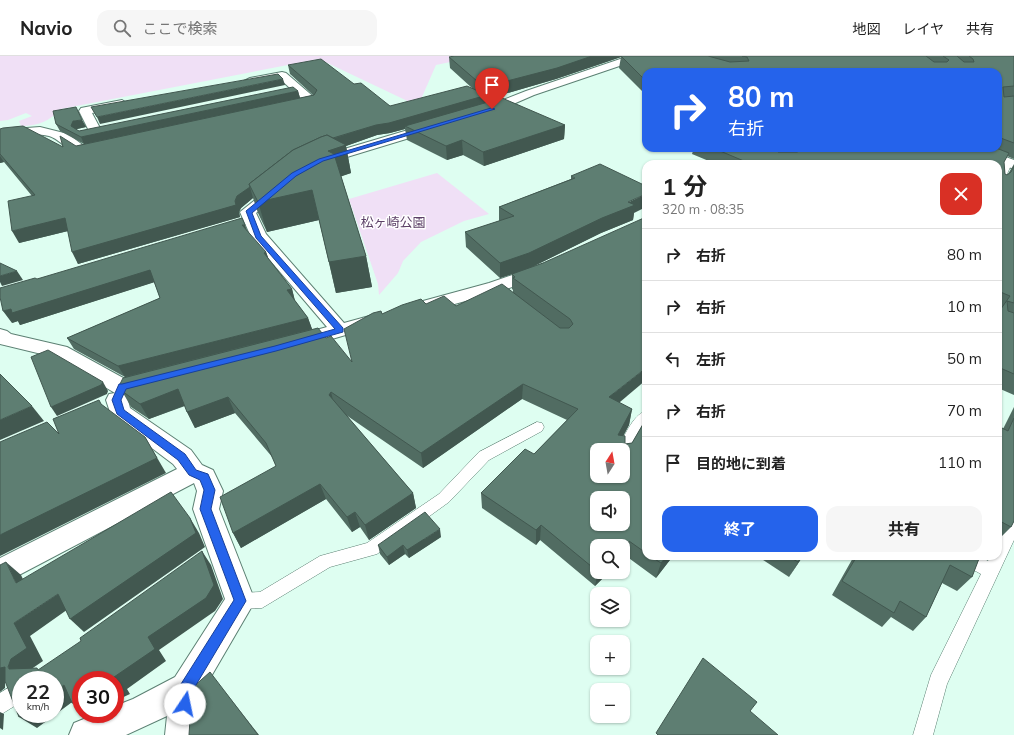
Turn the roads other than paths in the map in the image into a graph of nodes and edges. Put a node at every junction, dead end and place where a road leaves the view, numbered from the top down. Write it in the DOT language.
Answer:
graph roads {
  1 [pos="639,56"];
  2 [pos="236,83"];
  3 [pos="297,88"];
  4 [pos="282,91"];
  5 [pos="130,102"];
  6 [pos="282,108"];
  7 [pos="470,116"];
  8 [pos="449,123"];
  9 [pos="110,127"];
  10 [pos="95,130"];
  11 [pos="0,134"];
  12 [pos="63,137"];
  13 [pos="112,144"];
  14 [pos="980,152"];
  15 [pos="1001,160"];
  16 [pos="1011,164"];
  17 [pos="308,167"];
  18 [pos="288,179"];
  19 [pos="1002,179"];
  20 [pos="556,264"];
  21 [pos="340,330"];
  22 [pos="0,335"];
  23 [pos="276,348"];
  24 [pos="169,375"];
  25 [pos="112,399"];
  26 [pos="642,421"];
  27 [pos="537,427"];
  28 [pos="628,443"];
  29 [pos="193,472"];
  30 [pos="1014,523"];
  31 [pos="1002,549"];
  32 [pos="971,560"];
  33 [pos="997,560"];
  34 [pos="992,570"];
  35 [pos="0,572"];
  36 [pos="240,601"];
  37 [pos="186,688"];
  38 [pos="12,696"];
  39 [pos="0,705"];
  40 [pos="86,735"];
  41 [pos="182,735"];
  42 [pos="923,735"];
  1 -- 7 [label="street"];
  2 -- 3 [label="street"];
  3 -- 4 [label="street"];
  3 -- 6 [label="street"];
  5 -- 10 [label="street"];
  8 -- 17 [label="street"];
  9 -- 10 [label="street"];
  10 -- 12 [label="street"];
  11 -- 12 [label="street"];
  12 -- 13 [label="street"];
  14 -- 15 [label="street"];
  16 -- 19 [label="lane"];
  18 -- 21 [label="street"];
  20 -- 21 [label="street"];
  21 -- 23 [label="street"];
  22 -- 25 [label="street"];
  24 -- 25 [label="street"];
  25 -- 29 [label="street"];
  26 -- 28 [label="lane"];
  27 -- 36 [label="lane"];
  29 -- 35 [label="street"];
  29 -- 36 [label="street"];
  30 -- 31 [label="lane"];
  32 -- 34 [label="lane"];
  33 -- 34 [label="lane"];
  34 -- 42 [label="lane"];
  36 -- 37 [label="street"];
  37 -- 40 [label="street"];
  37 -- 41 [label="street"];
  38 -- 39 [label="lane"];
}
